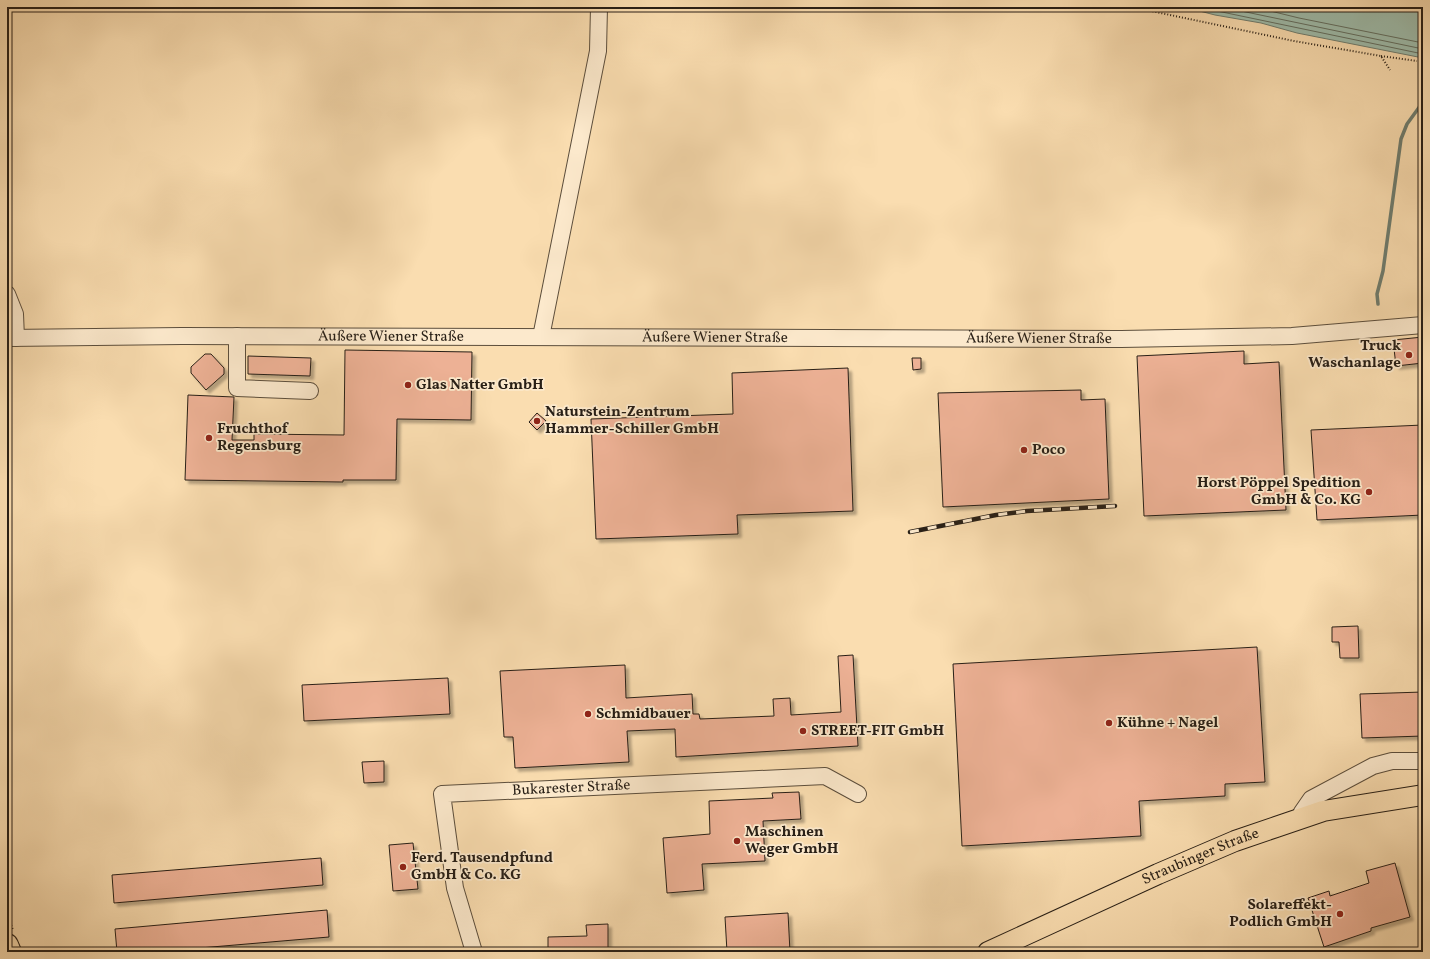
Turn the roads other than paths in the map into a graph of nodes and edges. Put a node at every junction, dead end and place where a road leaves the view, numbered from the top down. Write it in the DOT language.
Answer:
graph roads {
  1 [pos="599,7"];
  2 [pos="7,294"];
  3 [pos="1423,325"];
  4 [pos="237,336"];
  5 [pos="541,337"];
  6 [pos="11,338"];
  7 [pos="310,391"];
  8 [pos="1423,761"];
  9 [pos="858,794"];
  10 [pos="1423,795"];
  11 [pos="1299,819"];
  12 [pos="7,944"];
  13 [pos="10,952"];
  14 [pos="474,952"];
  15 [pos="988,952"];
  1 -- 5 [label="street"];
  2 -- 6 [label="street"];
  3 -- 5 [label="street, Äußere Wiener Straße"];
  4 -- 5 [label="street, Äußere Wiener Straße"];
  4 -- 6 [label="street, Äußere Wiener Straße"];
  4 -- 7 [label="street"];
  8 -- 11 [label="street"];
  9 -- 14 [label="street, Bukarester Straße"];
  10 -- 11 [label="main road, Straubinger Straße"];
  11 -- 15 [label="main road, Straubinger Straße"];
  12 -- 13 [label="highway"];
}
